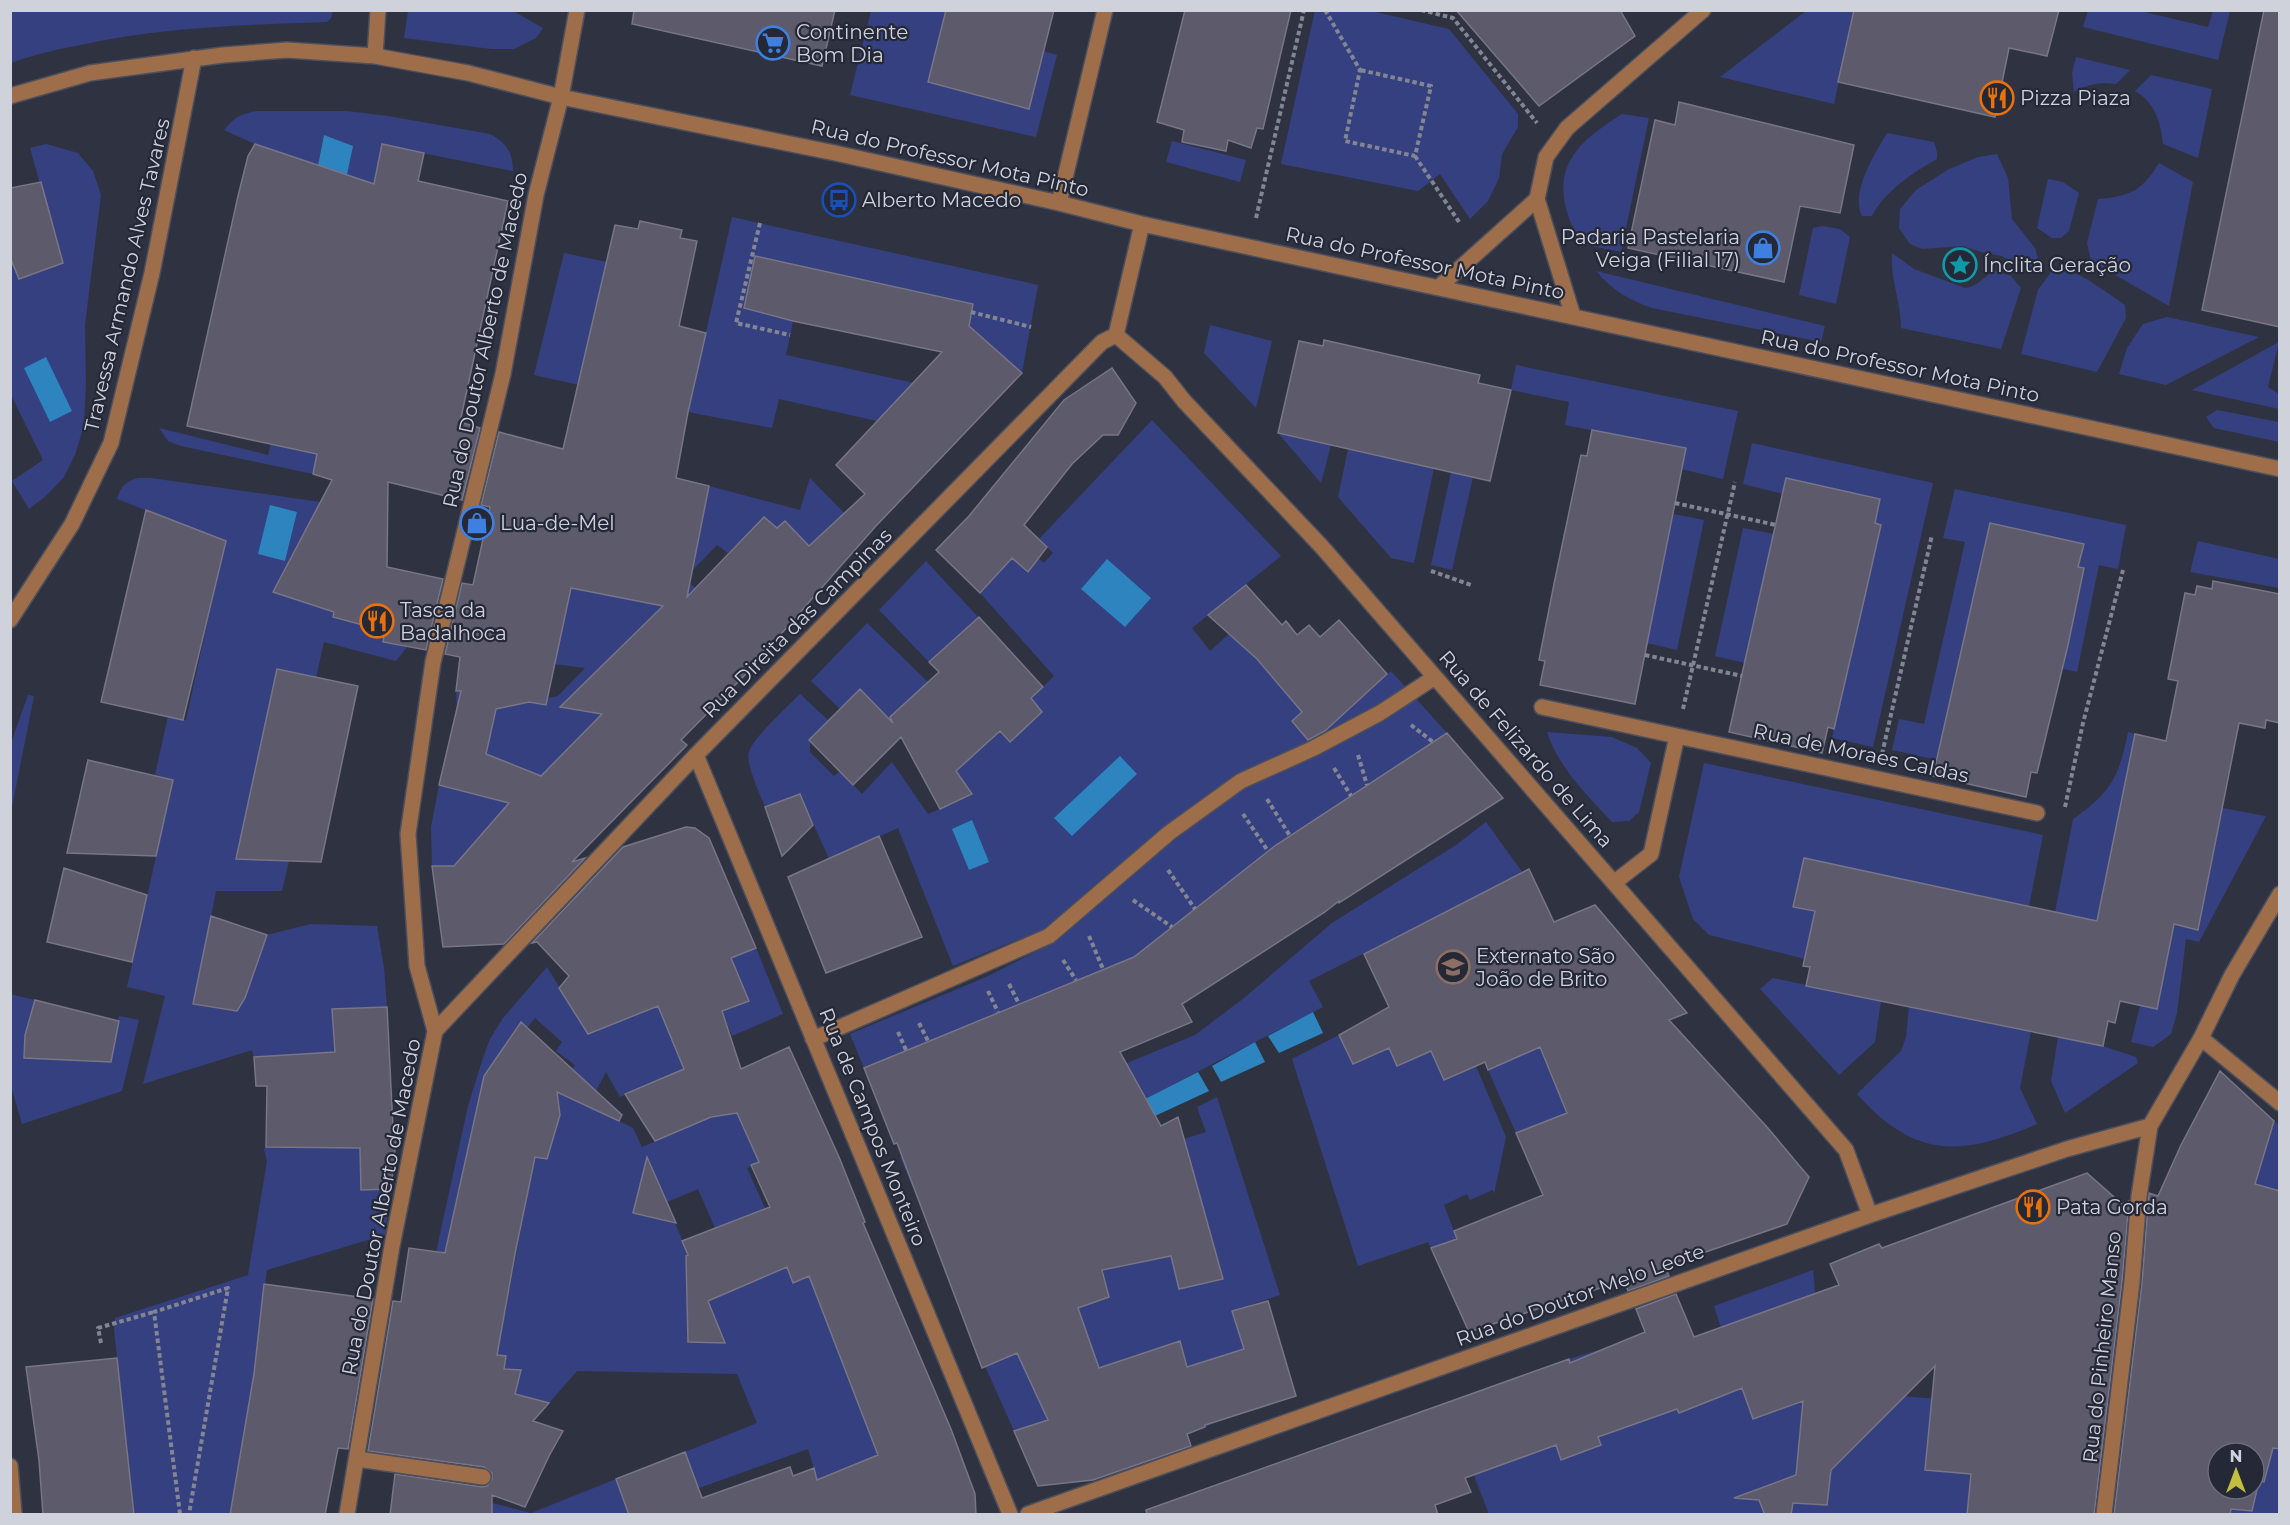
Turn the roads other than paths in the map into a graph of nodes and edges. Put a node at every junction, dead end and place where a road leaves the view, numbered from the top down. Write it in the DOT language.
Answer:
graph roads {
  1 [pos="378,10"];
  2 [pos="577,10"];
  3 [pos="1105,10"];
  4 [pos="1702,10"];
  5 [pos="375,56"];
  6 [pos="194,58"];
  7 [pos="10,96"];
  8 [pos="561,97"];
  9 [pos="1537,199"];
  10 [pos="1059,203"];
  11 [pos="1142,224"];
  12 [pos="1439,287"];
  13 [pos="1573,316"];
  14 [pos="1116,335"];
  15 [pos="2280,469"];
  16 [pos="10,620"];
  17 [pos="1436,677"];
  18 [pos="1542,707"];
  19 [pos="1677,736"];
  20 [pos="696,755"];
  21 [pos="2037,813"];
  22 [pos="1614,882"];
  23 [pos="2280,894"];
  24 [pos="435,1031"];
  25 [pos="813,1038"];
  26 [pos="2201,1038"];
  27 [pos="2280,1103"];
  28 [pos="2150,1126"];
  29 [pos="1870,1215"];
  30 [pos="357,1459"];
  31 [pos="10,1467"];
  32 [pos="483,1477"];
  33 [pos="14,1515"];
  34 [pos="347,1515"];
  35 [pos="1010,1515"];
  36 [pos="1028,1515"];
  37 [pos="2104,1515"];
  1 -- 5 [label="street"];
  2 -- 8 [label="street, Rua do Doutor Alberto de Macedo"];
  3 -- 10 [label="street"];
  4 -- 9 [label="street"];
  5 -- 6 [label="street, Rua do Professor Mota Pinto"];
  5 -- 8 [label="street, Rua do Professor Mota Pinto"];
  6 -- 7 [label="street, Rua do Professor Mota Pinto"];
  6 -- 16 [label="street, Travessa Armando Alves Tavares"];
  8 -- 10 [label="street, Rua do Professor Mota Pinto"];
  8 -- 24 [label="street, Rua do Doutor Alberto de Macedo"];
  9 -- 12 [label="street"];
  9 -- 13 [label="street"];
  10 -- 11 [label="street, Rua do Professor Mota Pinto"];
  11 -- 12 [label="street, Rua do Professor Mota Pinto"];
  11 -- 14 [label="street"];
  12 -- 13 [label="street, Rua do Professor Mota Pinto"];
  13 -- 15 [label="street, Rua do Professor Mota Pinto"];
  14 -- 17 [label="street, Rua de Felizardo de Lima"];
  14 -- 20 [label="street, Rua Direita das Campinas"];
  17 -- 22 [label="street, Rua de Felizardo de Lima"];
  17 -- 25 [label="street"];
  18 -- 19 [label="street, Rua de Moraes Caldas"];
  19 -- 21 [label="street, Rua de Moraes Caldas"];
  19 -- 22 [label="street"];
  20 -- 24 [label="street, Rua Direita das Campinas"];
  20 -- 25 [label="street, Rua de Campos Monteiro"];
  22 -- 29 [label="street, Rua de Felizardo de Lima"];
  23 -- 26 [label="street, Rua do Pinheiro Manso"];
  24 -- 30 [label="street, Rua do Doutor Alberto de Macedo"];
  25 -- 35 [label="street, Rua de Campos Monteiro"];
  26 -- 27 [label="street"];
  26 -- 28 [label="street, Rua do Pinheiro Manso"];
  28 -- 29 [label="street, Rua do Doutor Melo Leote"];
  28 -- 37 [label="street, Rua do Pinheiro Manso"];
  29 -- 36 [label="street, Rua do Doutor Melo Leote"];
  30 -- 32 [label="street"];
  30 -- 34 [label="street, Rua do Doutor Alberto de Macedo"];
  31 -- 33 [label="street"];
}
